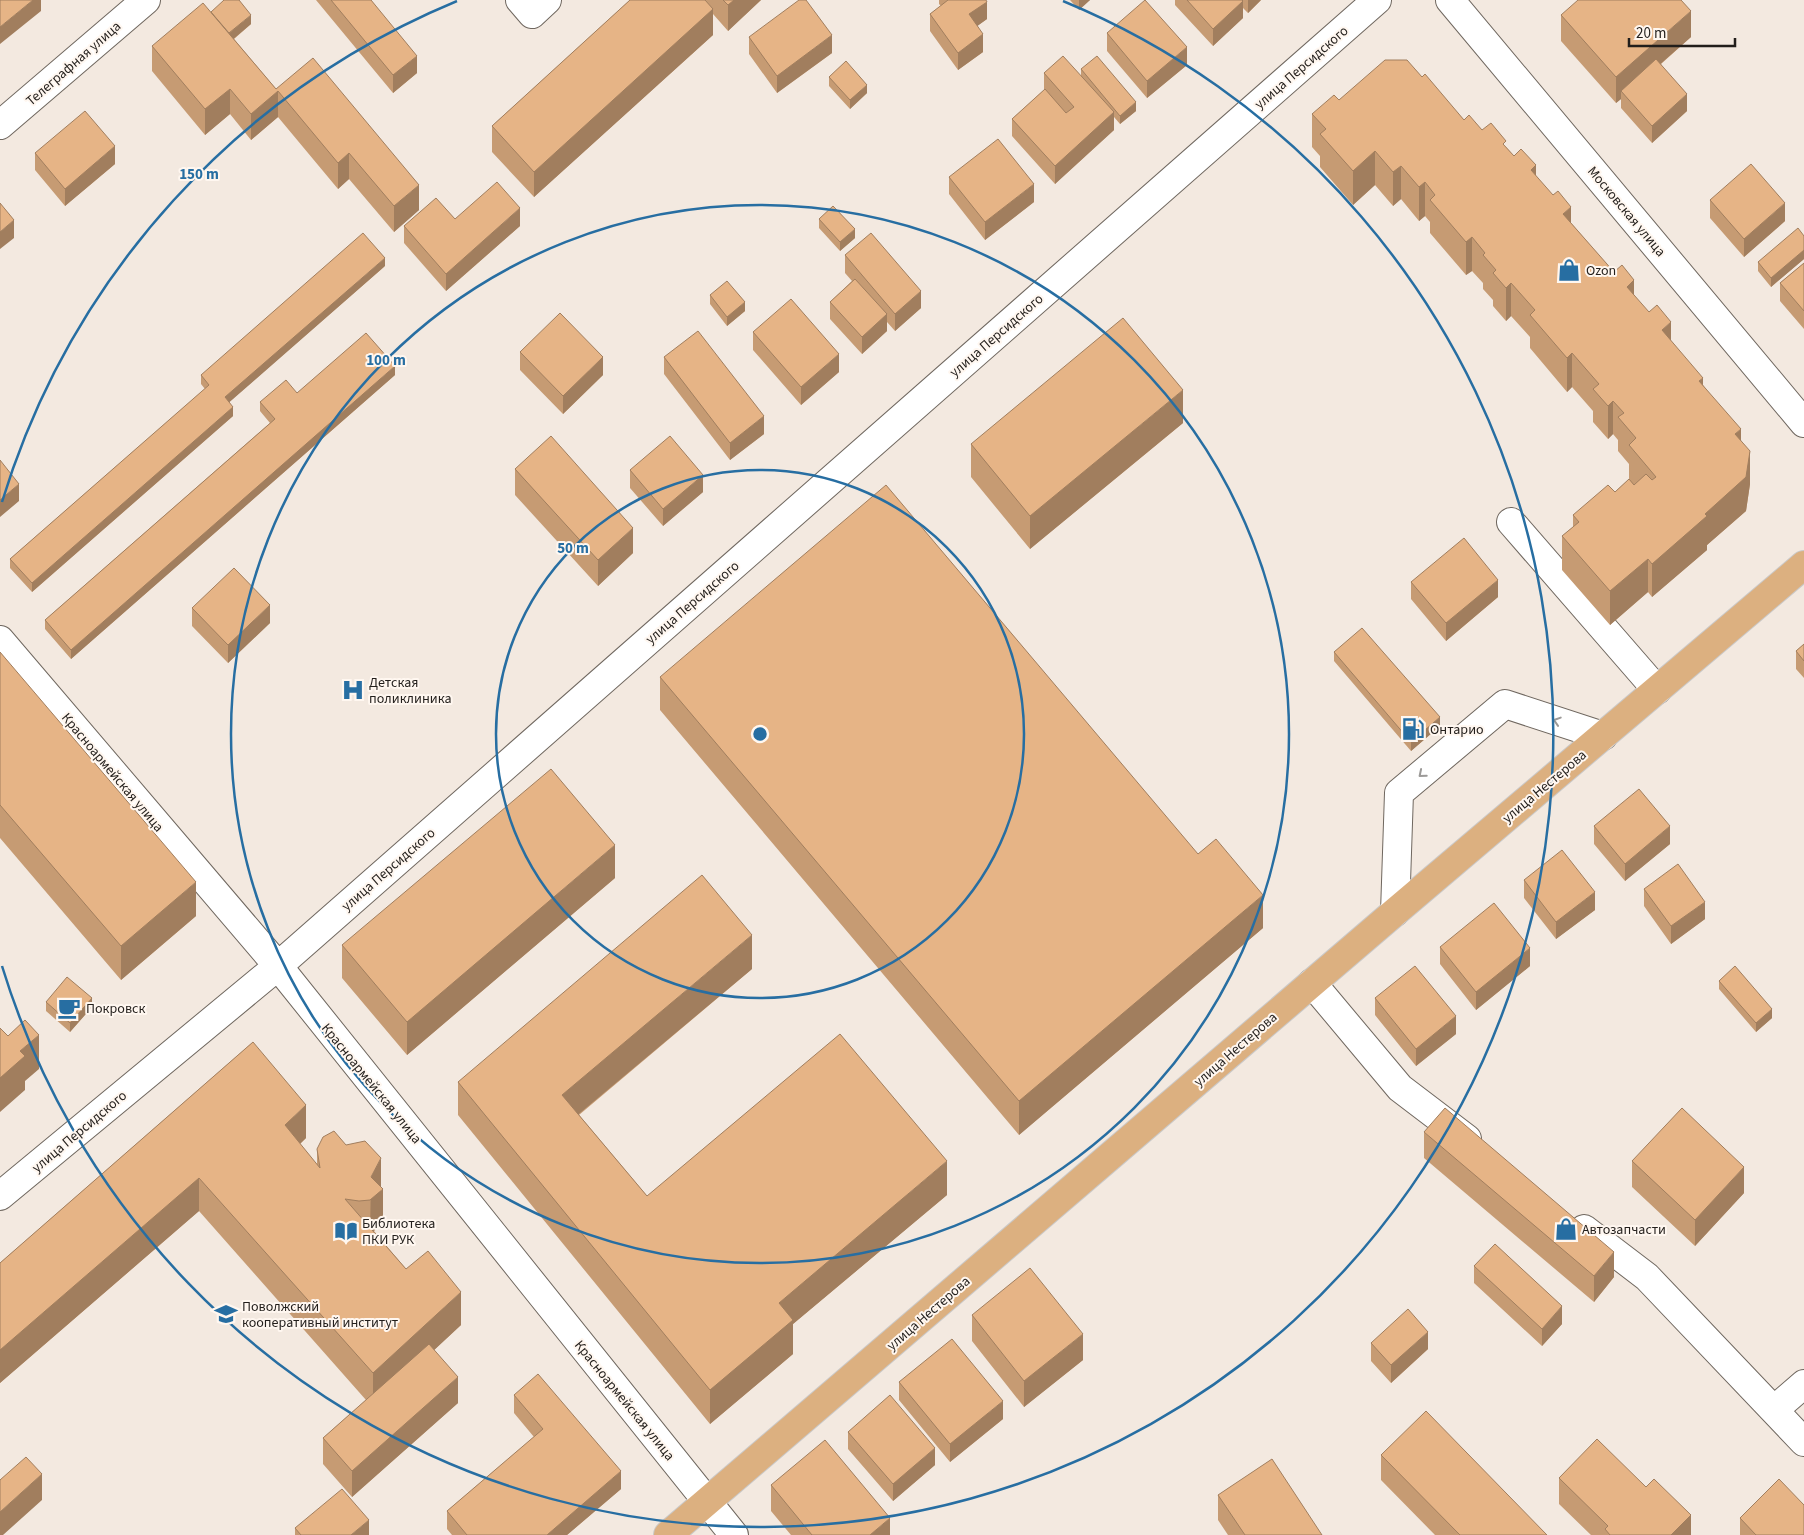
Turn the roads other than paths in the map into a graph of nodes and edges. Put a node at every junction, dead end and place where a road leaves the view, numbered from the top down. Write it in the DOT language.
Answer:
graph roads {
  1 [pos="146,0"];
  2 [pos="520,0"];
  3 [pos="547,0"];
  4 [pos="1377,0"];
  5 [pos="1450,0"];
  6 [pos="0,125"];
  7 [pos="1804,423"];
  8 [pos="1511,522"];
  9 [pos="1804,565"];
  10 [pos="0,640"];
  11 [pos="1657,690"];
  12 [pos="1603,736"];
  13 [pos="1395,912"];
  14 [pos="278,966"];
  15 [pos="1312,983"];
  16 [pos="1485,1153"];
  17 [pos="0,1196"];
  18 [pos="1562,1212"];
  19 [pos="1804,1384"];
  20 [pos="1774,1410"];
  21 [pos="1804,1442"];
  22 [pos="707,1502"];
  23 [pos="668,1535"];
  24 [pos="734,1535"];
  1 -- 6 [label="street, Телеграфная улица"];
  2 -- 3 [label="street"];
  4 -- 14 [label="street, улица Персидского"];
  5 -- 7 [label="street, Московская улица"];
  8 -- 11 [label="street"];
  9 -- 11 [label="main road, улица Нестерова"];
  10 -- 14 [label="street, Красноармейская улица"];
  11 -- 12 [label="main road, улица Нестерова"];
  12 -- 13 [label="main road, улица Нестерова"];
  12 -- 13 [label="street, one-way"];
  13 -- 15 [label="main road, улица Нестерова"];
  14 -- 17 [label="street, улица Персидского"];
  14 -- 22 [label="street, Красноармейская улица"];
  15 -- 16 [label="street"];
  15 -- 22 [label="main road, улица Нестерова"];
  18 -- 20 [label="street"];
  19 -- 20 [label="street"];
  20 -- 21 [label="street"];
  22 -- 23 [label="main road, улица Нестерова"];
  22 -- 24 [label="street, Красноармейская улица"];
}
